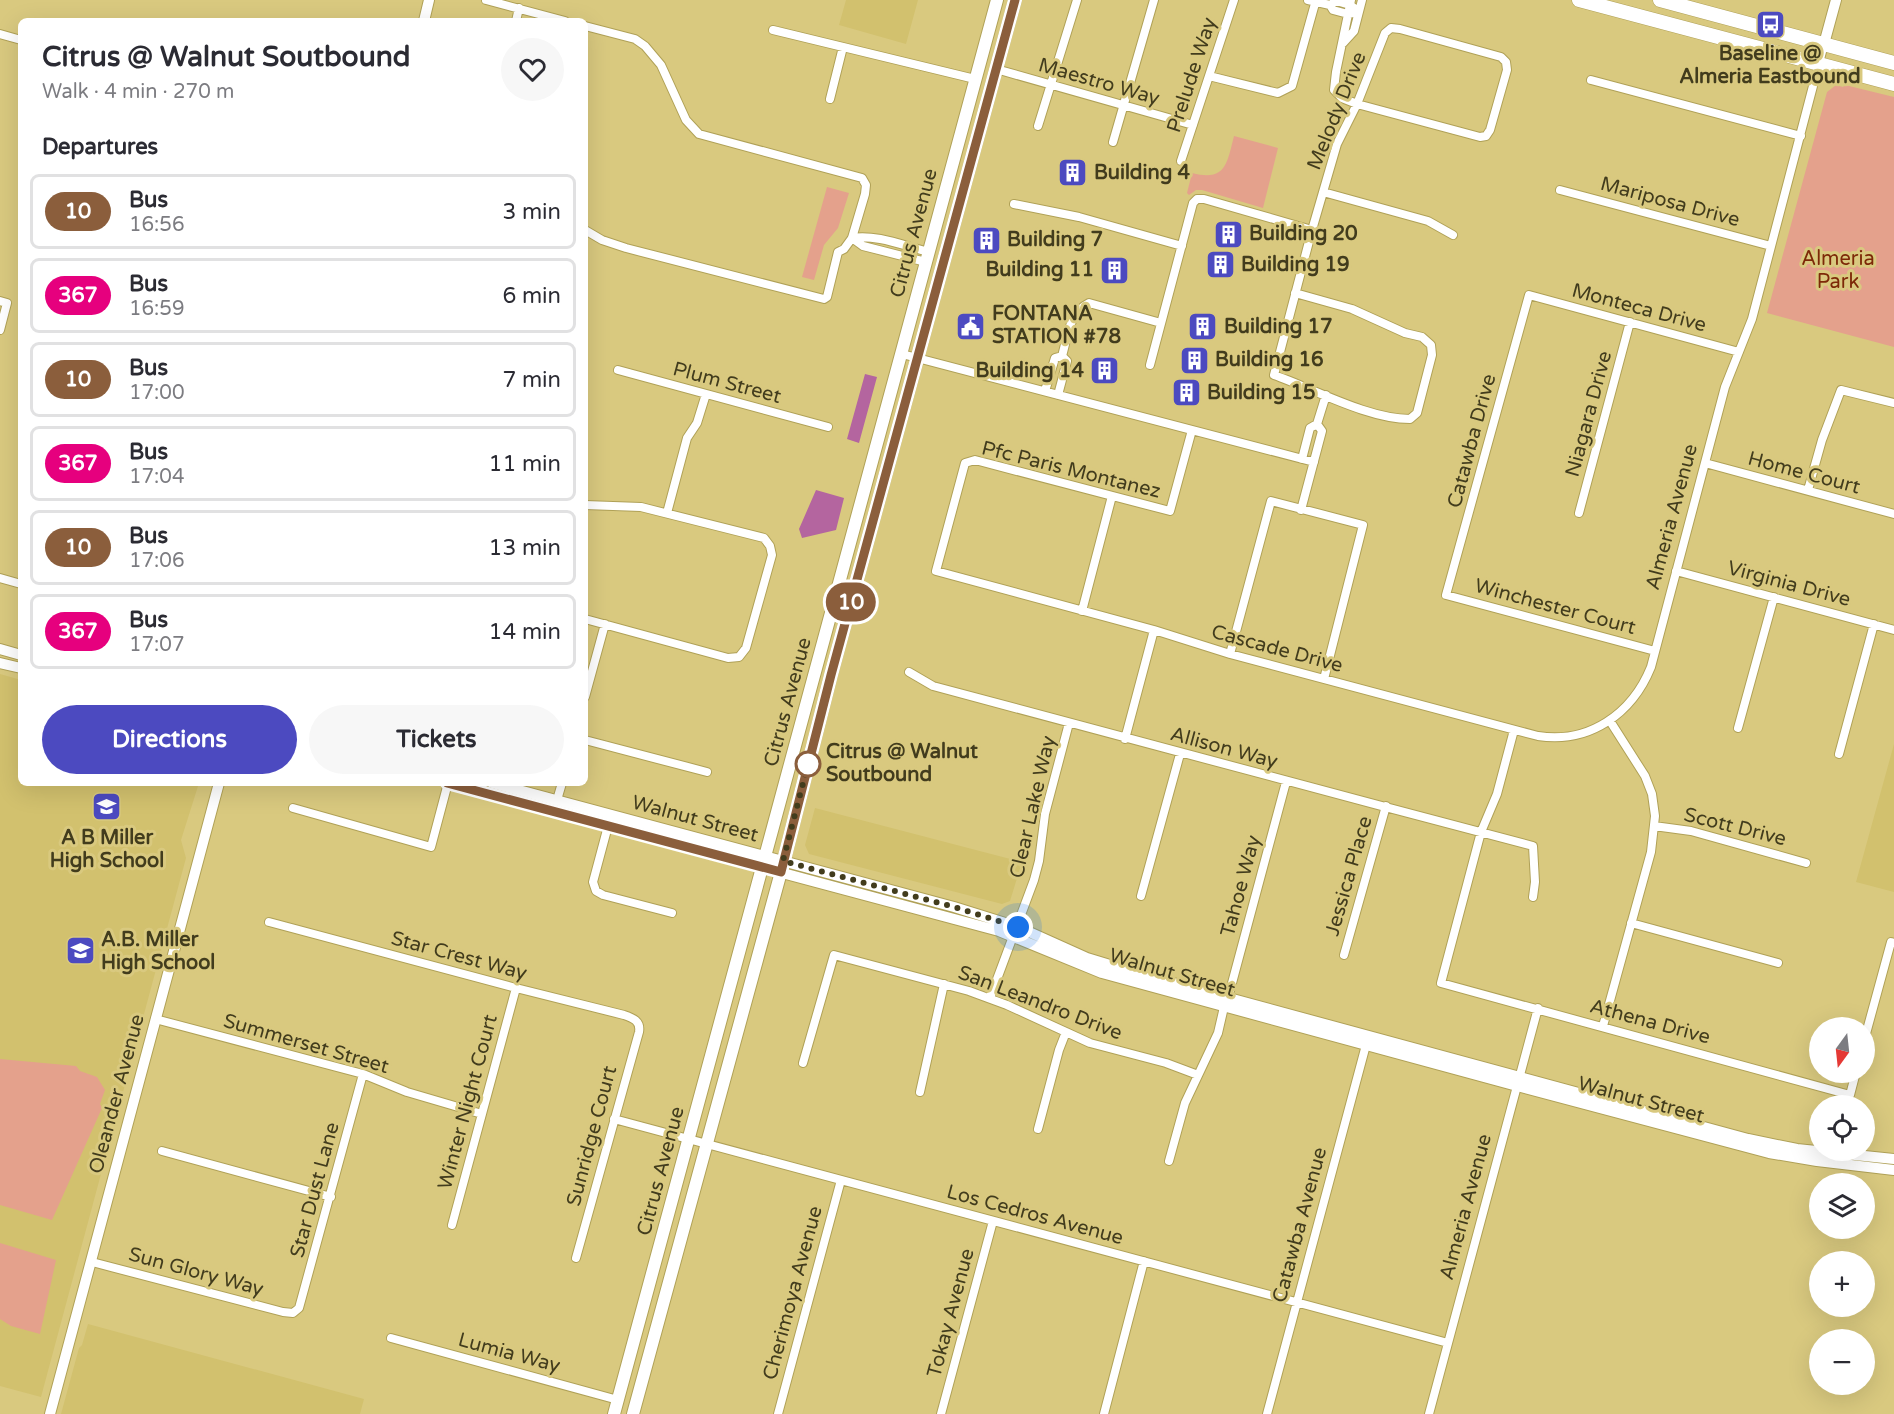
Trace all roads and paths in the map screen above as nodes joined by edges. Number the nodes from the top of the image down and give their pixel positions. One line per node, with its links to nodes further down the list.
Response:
1 (429, 0): 18 (street)
2 (486, 0): 15 (street)
3 (997, 0): 32 (main road, Citrus Avenue)
4 (1015, 0): 30 (main road, Citrus Avenue)
5 (1077, 0): 35 (street)
6 (1154, 0): 38 (street)
7 (1234, 0): 31 (street, Prelude Way)
8 (1362, 0): 16 (street)
9 (1580, 0): 28 (main road)
10 (1660, 0): 26 (main road)
11 (1836, 0): 26 (street, Almeria Avenue)
12 (1313, 1): 14 (street); 31 (street)
13 (1350, 2): 14 (street); 16 (street); 17 (street)
14 (1330, 5): 17 (street)
15 (519, 8): 19 (street); 20 (street)
16 (1358, 12): 17 (street); 25 (street)
17 (1348, 14): 25 (street)
18 (425, 18)
19 (517, 18)
20 (554, 18)
21 (588, 27): 50 (street)
22 (773, 30): 27 (street)
23 (0, 34): 24 (street)
24 (18, 39)
25 (1342, 44): 37 (street)
26 (1824, 44): 28 (street, Almeria Avenue); 29 (main road)
27 (843, 47): 32 (street); 36 (street)
28 (1820, 63): 34 (main road); 41 (street, Almeria Avenue)
29 (1894, 63)
30 (996, 69): 35 (street, Maestro Way); 63 (main road, Citrus Avenue)
31 (1209, 76): 39 (street, Prelude Way)
32 (975, 79): 53 (main road, Citrus Avenue)
33 (1591, 80): 41 (street)
34 (1894, 84)
35 (1051, 85): 38 (street, Maestro Way); 40 (street)
36 (830, 99)
37 (1357, 104): 37 (street, Melody Drive); 45 (street, Melody Drive)
38 (1123, 106): 39 (street, Maestro Way); 42 (street)
39 (1193, 125): 43 (street, Prelude Way)
40 (1038, 126)
41 (1801, 136): 52 (street, Almeria Avenue)
42 (1113, 142)
43 (1181, 161)
44 (1560, 190): 52 (street, Mariposa Drive)
45 (1323, 192): 47 (street, Melody Drive); 49 (street)
46 (1014, 204): 51 (street)
47 (1312, 230): 51 (street); 54 (street, Melody Drive)
48 (588, 232): 50 (street)
49 (1453, 235)
50 (852, 238): 53 (street)
51 (1182, 246): 58 (street)
52 (1771, 246): 60 (street, Almeria Avenue)
53 (927, 257): 62 (main road, Citrus Avenue)
54 (1295, 293): 69 (street, Melody Drive); 69 (street)
55 (1529, 295): 57 (street, Monteca Drive); 88 (street, Catawba Drive)
56 (3, 302): 59 (street)
57 (1630, 322): 60 (street, Monteca Drive); 82 (street, Niagara Drive)
58 (1161, 323): 61 (street); 64 (street)
59 (0, 330)
60 (1739, 352): 76 (street, Almeria Avenue)
61 (1063, 353): 66 (street); 68 (street)
62 (902, 354): 63 (street); 126 (main road, Citrus Avenue)
63 (918, 358): 66 (street); 128 (main road, Citrus Avenue)
64 (1150, 365)
65 (618, 370): 67 (street, Plum Street)
66 (1045, 392): 68 (street)
67 (706, 394): 72 (street, Plum Street); 81 (street)
68 (1058, 395): 73 (street)
69 (1326, 395): 71 (street)
70 (1894, 404): 77 (street)
71 (1317, 424): 74 (street); 75 (street)
72 (828, 427)
73 (1192, 430): 74 (street); 78 (street, Pfc Paris Montanez)
74 (1302, 459): 75 (street)
75 (1314, 462): 80 (street)
76 (1705, 463): 77 (street, Home Court); 84 (street, Almeria Avenue)
77 (1808, 490): 83 (street, Home Court)
78 (1112, 496): 85 (street, Pfc Paris Montanez); 90 (street)
79 (588, 505): 81 (street)
80 (1301, 510): 99 (street); 103 (street)
81 (667, 513): 92 (street)
82 (1579, 513)
83 (1894, 514)
84 (1676, 570): 89 (street, Virginia Drive); 97 (street, Almeria Avenue)
85 (936, 572): 90 (street, Cascade Drive)
86 (0, 578): 87 (street)
87 (18, 583)
88 (1446, 595): 97 (street, Winchester Court)
89 (1774, 597): 93 (street, Virginia Drive); 107 (street)
90 (1082, 611): 94 (street, Cascade Drive)
91 (588, 620): 92 (street)
92 (605, 624): 104 (street)
93 (1874, 624): 95 (street, Virginia Drive); 112 (street)
94 (1154, 630): 99 (street, Cascade Drive); 109 (street)
95 (1894, 630)
96 (0, 649): 98 (street)
97 (1655, 651): 105 (street, Almeria Avenue)
98 (18, 654)
99 (1230, 654): 103 (street, Cascade Drive)
100 (0, 663): 101 (street)
101 (18, 667)
102 (909, 672): 106 (street, Allison Way)
103 (1324, 679): 108 (street, Cascade Drive)
104 (588, 686)
105 (1610, 721): 108 (street, Cascade Drive); 124 (street)
106 (1069, 723): 109 (street, Allison Way); 134 (street, Clear Lake Way)
107 (1738, 728)
108 (1514, 730): 125 (street)
109 (1125, 739): 111 (street, Allison Way)
110 (588, 741): 113 (street)
111 (1180, 754): 114 (street, Allison Way); 129 (street)
112 (1839, 754)
113 (707, 772)
114 (1286, 782): 121 (street, Allison Way); 141 (street, Tahoe Way)
115 (218, 786): 144 (street, Oleander Avenue)
116 (447, 786): 122 (street)
117 (459, 786): 123 (street, Walnut Street)
118 (503, 786): 120 (street, Walnut Street)
119 (560, 786): 120 (street)
120 (557, 800): 126 (street, Walnut Street)
121 (1386, 806): 125 (street, Allison Way); 136 (street, Jessica Place)
122 (293, 808)
123 (608, 826): 126 (street, Walnut Street); 131 (street)
124 (1654, 826): 127 (street, Scott Drive); 133 (street)
125 (1481, 832): 130 (street, Allison Way); 142 (street, Athena Drive)
126 (764, 862): 128 (street, Walnut Street); 158 (main road, Citrus Avenue)
127 (1806, 862)
128 (782, 866): 134 (street, Walnut Street); 159 (main road, Citrus Avenue)
129 (1141, 896)
130 (1533, 897)
131 (672, 913)
132 (269, 922): 139 (street, Star Crest Way)
133 (1631, 923): 137 (street); 146 (street)
134 (1016, 931): 140 (street, Clear Lake Way); 141 (street, Walnut Street)
135 (1893, 943): 143 (street)
136 (1344, 956)
137 (1778, 963)
138 (944, 984): 140 (street, San Leandro Drive); 149 (street, San Leandro Drive); 154 (street)
139 (516, 988): 145 (street, Star Crest Way); 155 (street, Winter Night Court)
140 (990, 998): 147 (street, San Leandro Drive)
141 (1226, 1002): 148 (street, Walnut Street); 151 (street, Tahoe Way); 152 (street, Walnut Street)
142 (1538, 1008): 146 (street, Athena Drive); 152 (street, Almeria Avenue)
143 (1871, 1017)
144 (155, 1019): 150 (street, Summerset Street); 170 (street, Oleander Avenue)
145 (638, 1024): 156 (street, Sunridge Court)
146 (1604, 1026): 153 (street, Athena Drive)
147 (1066, 1032): 151 (street, San Leandro Drive); 157 (street)
148 (1366, 1045): 152 (street, Walnut Street); 171 (street, Catawba Avenue)
149 (803, 1063)
150 (363, 1074): 155 (street, Summerset Street); 165 (street, Star Dust Lane)
151 (1197, 1075): 162 (street, Tahoe Way)
152 (1519, 1081): 161 (street, Walnut Street); 163 (street, Walnut Street); 174 (street, Almeria Avenue)
153 (1853, 1083)
154 (920, 1092)
155 (482, 1113): 167 (street, Winter Night Court)
156 (614, 1119): 158 (street, Los Cedros Avenue); 168 (street, Sunridge Court)
157 (1038, 1128)
158 (690, 1139): 159 (street, Los Cedros Avenue); 175 (main road, Citrus Avenue)
159 (705, 1144): 164 (street, Los Cedros Avenue); 178 (main road, Citrus Avenue)
160 (162, 1150): 165 (street)
161 (1894, 1159)
162 (1169, 1161)
163 (1894, 1170)
164 (841, 1180): 166 (street, Los Cedros Avenue); 179 (street, Cherimoya Avenue)
165 (331, 1197): 172 (street, Star Dust Lane)
166 (993, 1221): 169 (street, Los Cedros Avenue); 180 (street, Tokay Avenue)
167 (452, 1225)
168 (576, 1258)
169 (1144, 1261): 171 (street, Los Cedros Avenue); 181 (street)
170 (92, 1262): 172 (street, Sun Glory Way); 176 (street, Oleander Avenue)
171 (1297, 1302): 174 (street, Los Cedros Avenue); 182 (street, Catawba Avenue)
172 (293, 1313)
173 (391, 1338): 175 (street, Lumia Way)
174 (1449, 1343): 183 (street, Almeria Avenue)
175 (618, 1400): 177 (main road, Citrus Avenue)
176 (50, 1414)
177 (614, 1414)
178 (633, 1414)
179 (778, 1414)
180 (941, 1414)
181 (1104, 1414)
182 (1266, 1414)
183 (1429, 1414)

